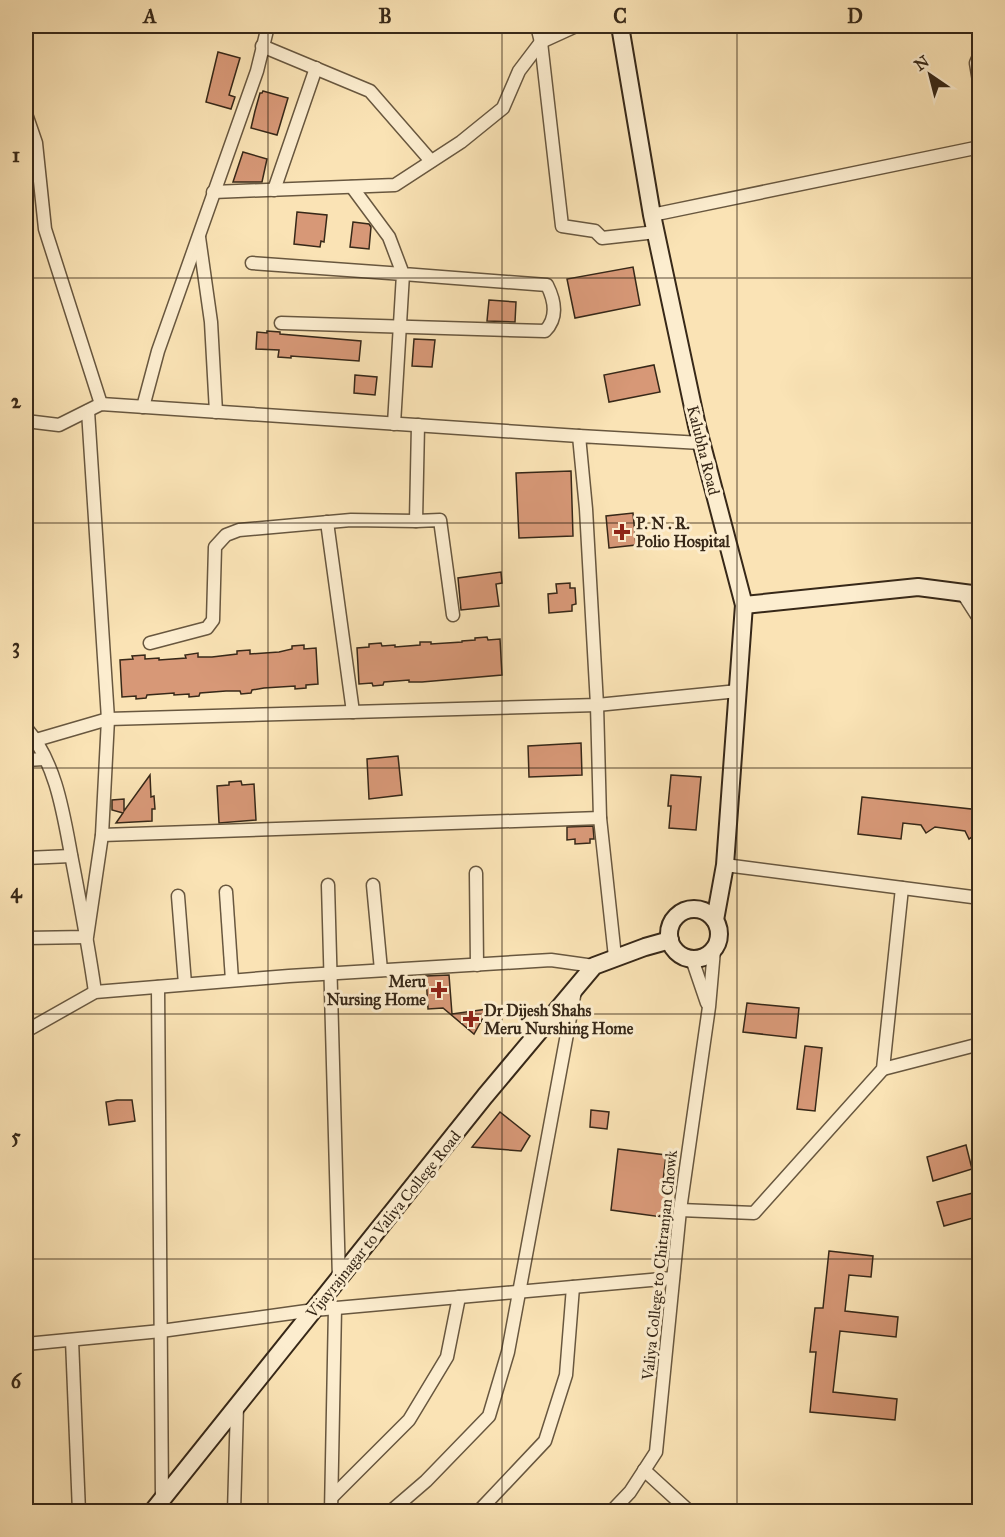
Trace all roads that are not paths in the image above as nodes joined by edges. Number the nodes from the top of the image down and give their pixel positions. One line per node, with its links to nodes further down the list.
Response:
1 (268, 26): 6 (street)
2 (537, 26): 5 (street)
3 (576, 26): 5 (street)
4 (620, 26): 16 (street, Kalubha Road)
5 (541, 42): 12 (street); 16 (street)
6 (262, 46): 8 (street); 15 (street)
7 (980, 54): 9 (street)
8 (316, 68): 12 (street); 14 (street)
9 (980, 87)
10 (26, 114): 22 (street)
11 (980, 147): 16 (street)
12 (431, 161): 13 (street)
13 (352, 187): 14 (street); 19 (street)
14 (274, 190): 15 (street)
15 (213, 192): 17 (street)
16 (654, 224): 30 (street, Kalubha Road)
17 (199, 233): 23 (street); 25 (street)
18 (252, 263): 19 (street)
19 (403, 274): 21 (street); 21 (street)
20 (281, 323): 21 (street)
21 (400, 328): 27 (street)
22 (101, 404): 23 (street); 24 (street)
23 (143, 407): 25 (street)
24 (88, 411): 26 (street); 42 (street)
25 (216, 412): 27 (street)
26 (26, 421)
27 (394, 424): 28 (street)
28 (418, 425): 29 (street); 31 (street)
29 (579, 436): 30 (street); 40 (street)
30 (701, 443): 35 (street, Kalubha Road)
31 (416, 521): 32 (street); 36 (street)
32 (327, 522): 38 (street); 41 (street)
33 (962, 592): 34 (street); 35 (street); 37 (street)
34 (980, 594)
35 (744, 605): 39 (street, Kalubha Road)
36 (453, 615)
37 (980, 620)
38 (150, 643)
39 (738, 691): 40 (street); 51 (street, Kalubha Road)
40 (597, 705): 41 (street); 47 (street)
41 (353, 711): 42 (street)
42 (108, 718): 44 (street); 48 (street)
43 (26, 728): 44 (street)
44 (36, 740): 45 (street)
45 (44, 759): 46 (street); 49 (street)
46 (26, 760)
47 (600, 818): 48 (street); 66 (street)
48 (102, 835): 63 (street)
49 (71, 856): 50 (street); 63 (street)
50 (26, 858)
51 (724, 871): 55 (street); 59 (street); 60 (street, Kalubha Road)
52 (476, 873): 68 (street)
53 (328, 885): 71 (street)
54 (373, 885): 70 (street)
55 (902, 888): 58 (street); 80 (street)
56 (226, 892): 72 (street)
57 (178, 896): 73 (street)
58 (980, 898)
59 (699, 909): 60 (street); 61 (street)
60 (715, 920): 65 (street)
61 (672, 922): 64 (street); 66 (street, Vijayrajnagar to Valiya College Road)
62 (26, 938): 63 (street)
63 (87, 938): 76 (street)
64 (670, 940): 66 (street, Vijayrajnagar to Valiya College Road); 67 (street)
65 (714, 950): 67 (street); 77 (street, Valiya College to Chitranjan Chowk)
66 (621, 955): 69 (street, Vijayrajnagar to Valiya College Road)
67 (692, 959): 77 (street, Valiya College to Chitranjan Chowk)
68 (477, 965): 69 (street); 70 (street)
69 (594, 966): 75 (street, Vijayrajnagar to Valiya College Road)
70 (381, 970): 71 (street)
71 (330, 973): 72 (street); 83 (street)
72 (232, 980): 73 (street)
73 (185, 984): 74 (street)
74 (158, 987): 76 (street); 89 (street)
75 (575, 989): 83 (street, Vijayrajnagar to Valiya College Road); 85 (street)
76 (95, 992): 78 (street)
77 (709, 1007): 81 (street, Valiya College to Chitranjan Chowk)
78 (26, 1031)
79 (980, 1044): 80 (street)
80 (883, 1069): 81 (street)
81 (680, 1210): 82 (street, Valiya College to Chitranjan Chowk)
82 (673, 1278): 84 (street); 93 (street, Valiya College to Chitranjan Chowk)
83 (339, 1280): 88 (street, Vijayrajnagar to Valiya College Road)
84 (573, 1287): 85 (street); 100 (street)
85 (520, 1292): 86 (street); 99 (street)
86 (459, 1297): 87 (street); 94 (street)
87 (335, 1308): 88 (street); 94 (street)
88 (314, 1310): 89 (street); 92 (street, Vijayrajnagar to Valiya College Road)
89 (161, 1331): 90 (street); 95 (street)
90 (72, 1340): 91 (street); 96 (street)
91 (26, 1344)
92 (237, 1406): 95 (street, Vijayrajnagar to Valiya College Road); 97 (street)
93 (644, 1470): 101 (street, Valiya College to Chitranjan Chowk); 102 (street)
94 (332, 1497): 98 (street)
95 (157, 1505)
96 (78, 1512)
97 (234, 1512)
98 (331, 1512)
99 (390, 1512)
100 (478, 1512)
101 (610, 1512)
102 (690, 1512)

